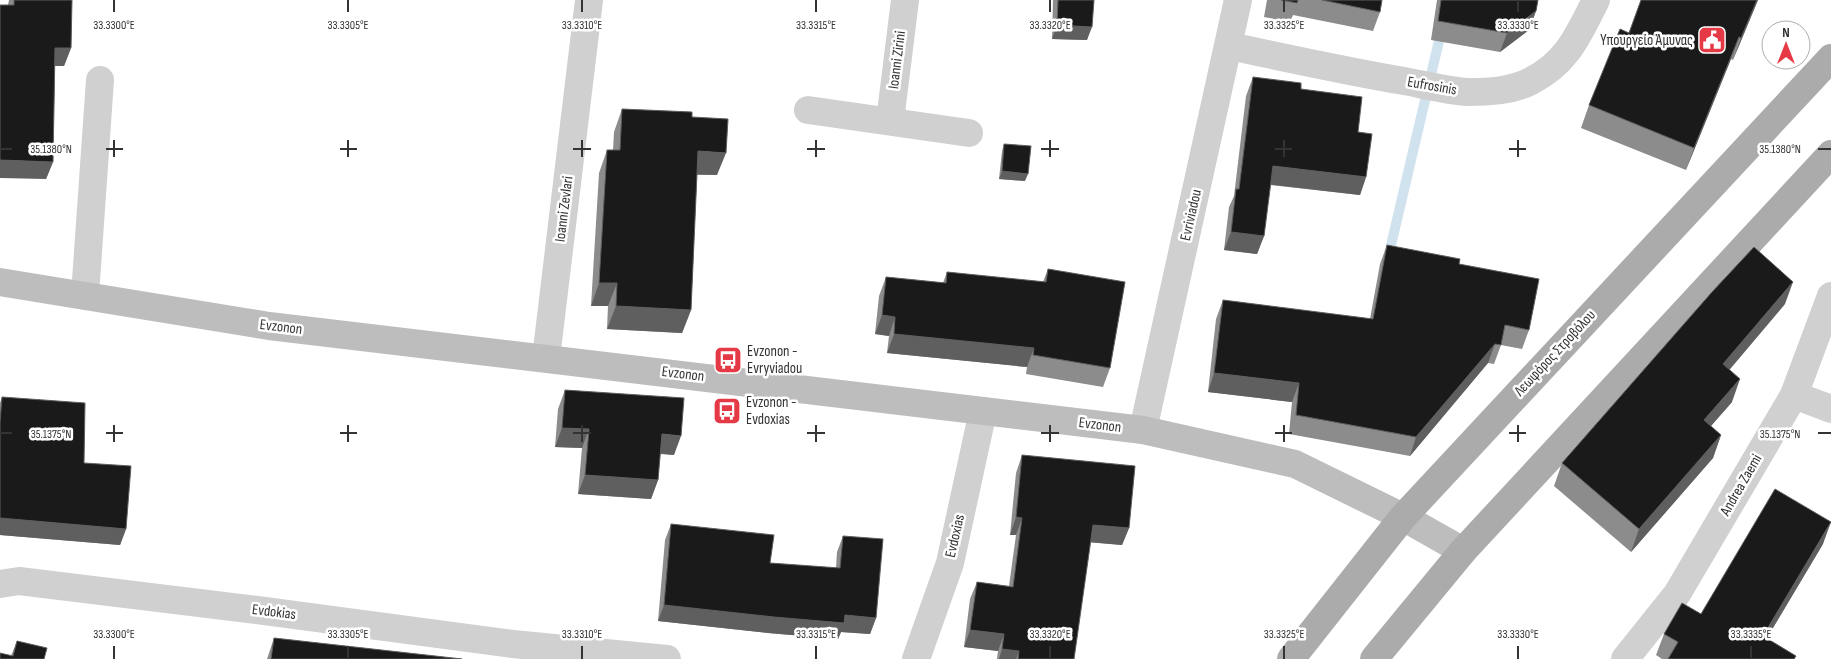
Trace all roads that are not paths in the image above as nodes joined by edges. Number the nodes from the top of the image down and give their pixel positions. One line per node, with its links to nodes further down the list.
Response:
1 (589, 0): 15 (street, Ioanni Zevlari)
2 (905, 0): 9 (street, Ioanni Zirini)
3 (1238, 0): 5 (street, Evriviadou)
4 (1596, 0): 5 (street, Eufrosinis)
5 (1229, 46): 19 (street, Evriviadou)
6 (1831, 58): 20 (main road, Λεωφόρος Στροβόλου)
7 (100, 80): 13 (street)
8 (808, 110): 9 (street)
9 (890, 121): 10 (street)
10 (969, 133)
11 (1831, 154): 21 (main road)
12 (0, 282): 13 (street, Evzonon)
13 (85, 296): 15 (street, Evzonon)
14 (1831, 296): 16 (street, Andrea Zaemi)
15 (546, 358): 18 (street, Evzonon)
16 (1794, 395): 17 (street); 27 (street, Andrea Zaemi)
17 (1831, 409)
18 (984, 410): 19 (street, Evzonon); 24 (street, Evdoxias)
19 (1143, 430): 20 (street, Evzonon)
20 (1404, 517): 21 (street, Evzonon); 25 (main road, Λεωφόρος Στροβόλου)
21 (1463, 551): 26 (main road)
22 (0, 584): 23 (street, Evdokias)
23 (667, 659)
24 (916, 659)
25 (1291, 659)
26 (1374, 659)
27 (1625, 659)

